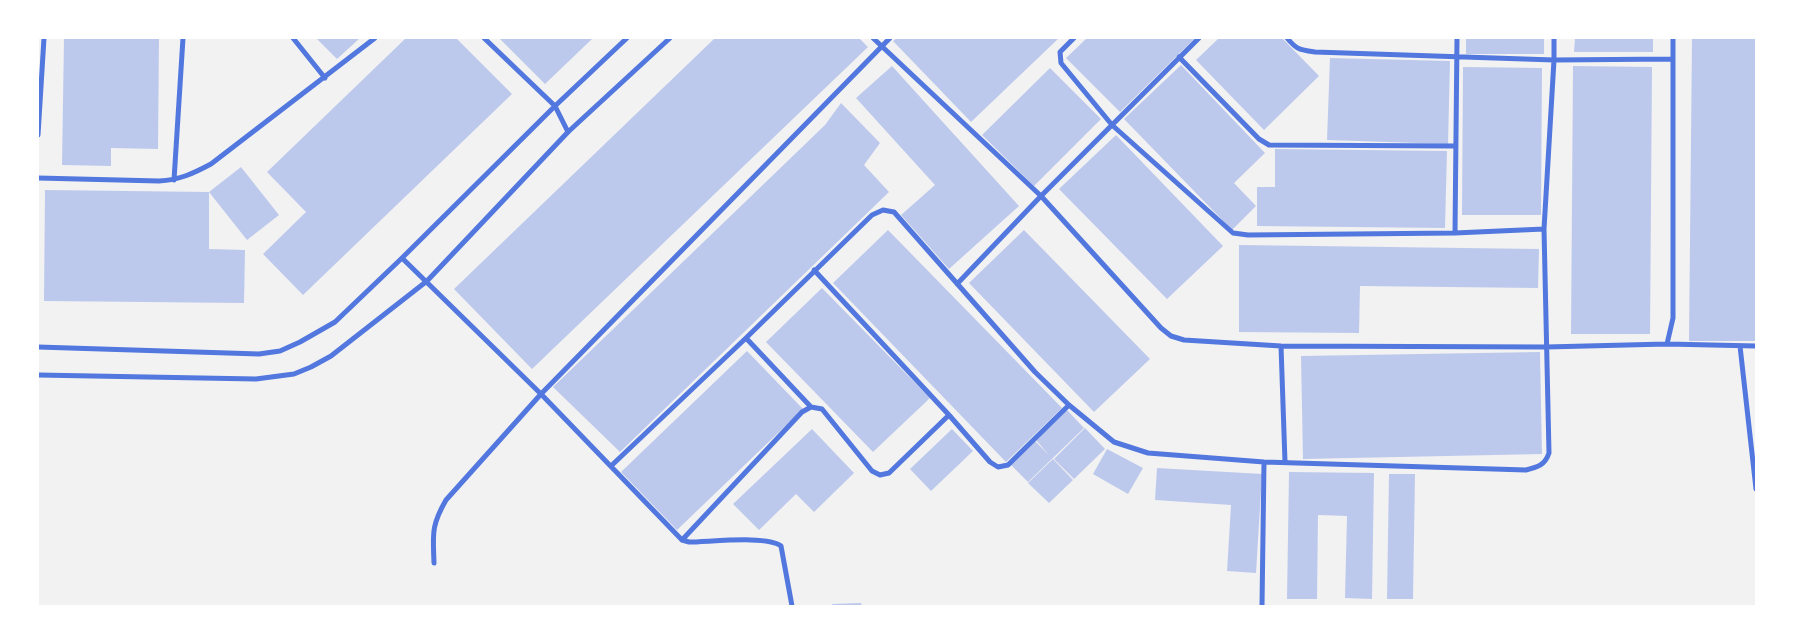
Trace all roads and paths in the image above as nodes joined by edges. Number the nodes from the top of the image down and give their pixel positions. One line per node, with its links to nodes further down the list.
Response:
1 (44, 38): 25 (street)
2 (183, 38): 28 (street)
3 (293, 38): 21 (street)
4 (375, 38): 21 (street)
5 (484, 38): 22 (street)
6 (627, 38): 22 (street)
7 (670, 38): 24 (street)
8 (873, 38): 16 (street)
9 (890, 38): 16 (street)
10 (1074, 38): 23 (street)
11 (1199, 38): 17 (street)
12 (1288, 38): 18 (street)
13 (1457, 38): 18 (street)
14 (1554, 38): 19 (street)
15 (1673, 38): 20 (street)
16 (882, 46): 29 (street); 44 (street)
17 (1179, 57): 23 (street); 26 (street)
18 (1457, 57): 19 (street); 26 (street)
19 (1554, 60): 20 (street); 30 (street)
20 (1673, 60): 37 (street)
21 (325, 78): 28 (street)
22 (554, 106): 24 (street); 32 (street)
23 (1112, 125): 29 (street); 31 (street)
24 (568, 132): 34 (street)
25 (38, 136)
26 (1456, 146): 31 (street)
27 (38, 178): 28 (street)
28 (174, 180)
29 (1041, 196): 35 (street); 38 (street)
30 (1544, 229): 31 (street); 42 (street)
31 (1455, 232)
32 (402, 258): 34 (street); 41 (street)
33 (814, 270): 35 (street); 36 (street); 47 (street)
34 (427, 281): 43 (street); 44 (street)
35 (957, 284): 45 (street)
36 (746, 338): 46 (street); 50 (street)
37 (1667, 344): 39 (street); 42 (street)
38 (1280, 346): 42 (street); 49 (street)
39 (1740, 346): 40 (street); 51 (street)
40 (1756, 346)
41 (38, 347)
42 (1546, 347): 49 (street)
43 (38, 375)
44 (541, 394): 50 (street); 54 (street)
45 (1069, 405): 47 (street); 48 (street)
46 (811, 407): 47 (street); 53 (street)
47 (949, 415)
48 (1264, 462): 49 (street); 56 (street)
49 (1285, 462)
50 (610, 466): 53 (street)
51 (1756, 467): 52 (street)
52 (1756, 489)
53 (682, 540): 55 (street)
54 (434, 563)
55 (792, 606)
56 (1262, 606)

